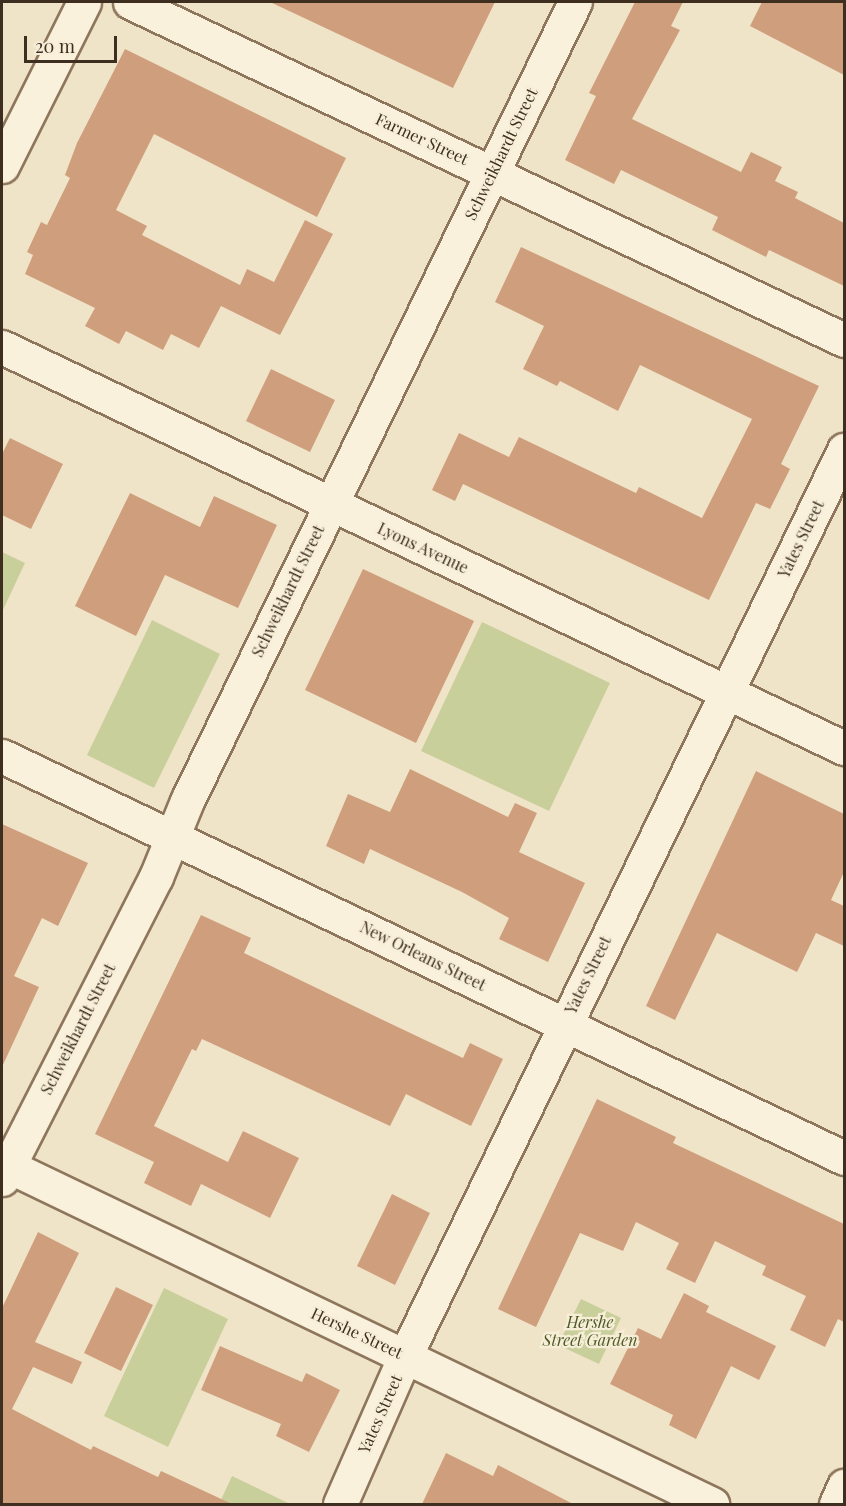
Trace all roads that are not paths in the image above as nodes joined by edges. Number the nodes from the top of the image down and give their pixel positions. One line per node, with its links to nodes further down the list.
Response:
1 (84, 2): 4 (street)
2 (130, 2): 5 (street, Farmer Street)
3 (574, 2): 5 (street, Schweikhardt Street)
4 (2, 166)
5 (493, 173): 6 (street, Farmer Street); 9 (street, Schweikhardt Street)
6 (844, 340)
7 (2, 347): 9 (street, Lyons Avenue)
8 (844, 450): 10 (street, Yates Street)
9 (330, 505): 10 (street, Lyons Avenue); 13 (street, Schweikhardt Street)
10 (727, 693): 11 (street, Lyons Avenue); 14 (street, Yates Street)
11 (844, 748)
12 (2, 756): 13 (street, New Orleans Street)
13 (173, 837): 14 (street, New Orleans Street); 16 (street, Schweikhardt Street)
14 (564, 1024): 15 (street, New Orleans Street); 17 (street, Yates Street)
15 (844, 1158)
16 (4, 1170): 17 (street, Hershe Street)
17 (405, 1356): 19 (street, Yates Street); 20 (street, Hershe Street)
18 (844, 1486): 21 (street)
19 (340, 1504)
20 (712, 1504)
21 (836, 1504)

